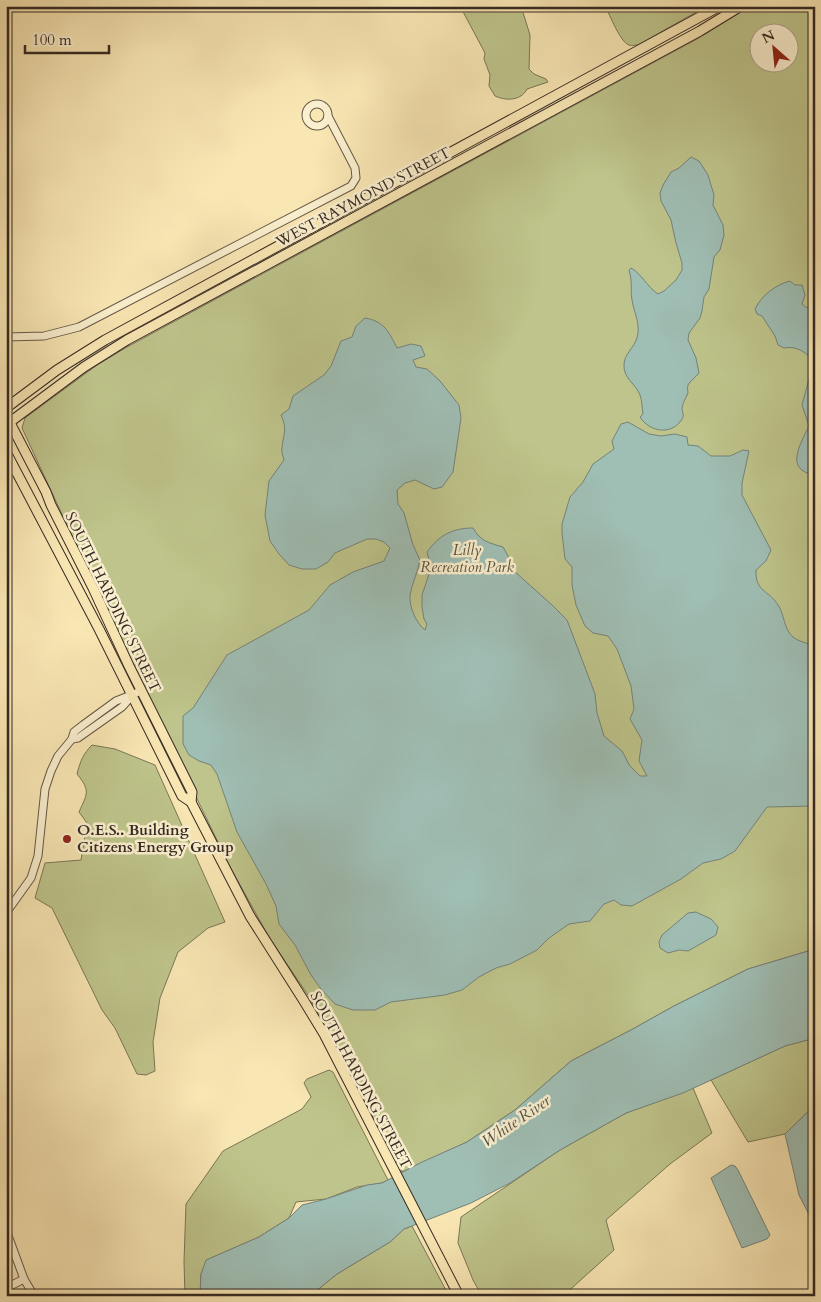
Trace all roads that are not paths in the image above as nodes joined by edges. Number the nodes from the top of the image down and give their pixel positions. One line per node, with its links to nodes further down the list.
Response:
1 (720, 6): 6 (main road, WEST RAYMOND STREET)
2 (741, 6): 7 (main road, WEST RAYMOND STREET)
3 (328, 116): 4 (street); 4 (street); 5 (street)
4 (325, 123): 5 (street)
5 (335, 129): 8 (street)
6 (348, 208): 7 (main road); 9 (main road, WEST RAYMOND STREET)
7 (354, 218): 10 (main road, WEST RAYMOND STREET)
8 (6, 337)
9 (6, 408)
10 (7, 420): 12 (main road, SOUTH HARDING STREET)
11 (6, 452): 13 (main road, SOUTH HARDING STREET)
12 (66, 535): 13 (main road); 14 (main road, SOUTH HARDING STREET)
13 (53, 540): 15 (main road, SOUTH HARDING STREET)
14 (141, 691): 15 (street); 16 (main road, SOUTH HARDING STREET)
15 (132, 696): 16 (main road, SOUTH HARDING STREET); 17 (street)
16 (191, 802): 22 (main road, SOUTH HARDING STREET)
17 (6, 913)
18 (6, 1230): 19 (street)
19 (24, 1279): 20 (street); 21 (street)
20 (6, 1288)
21 (34, 1296)
22 (458, 1296)

